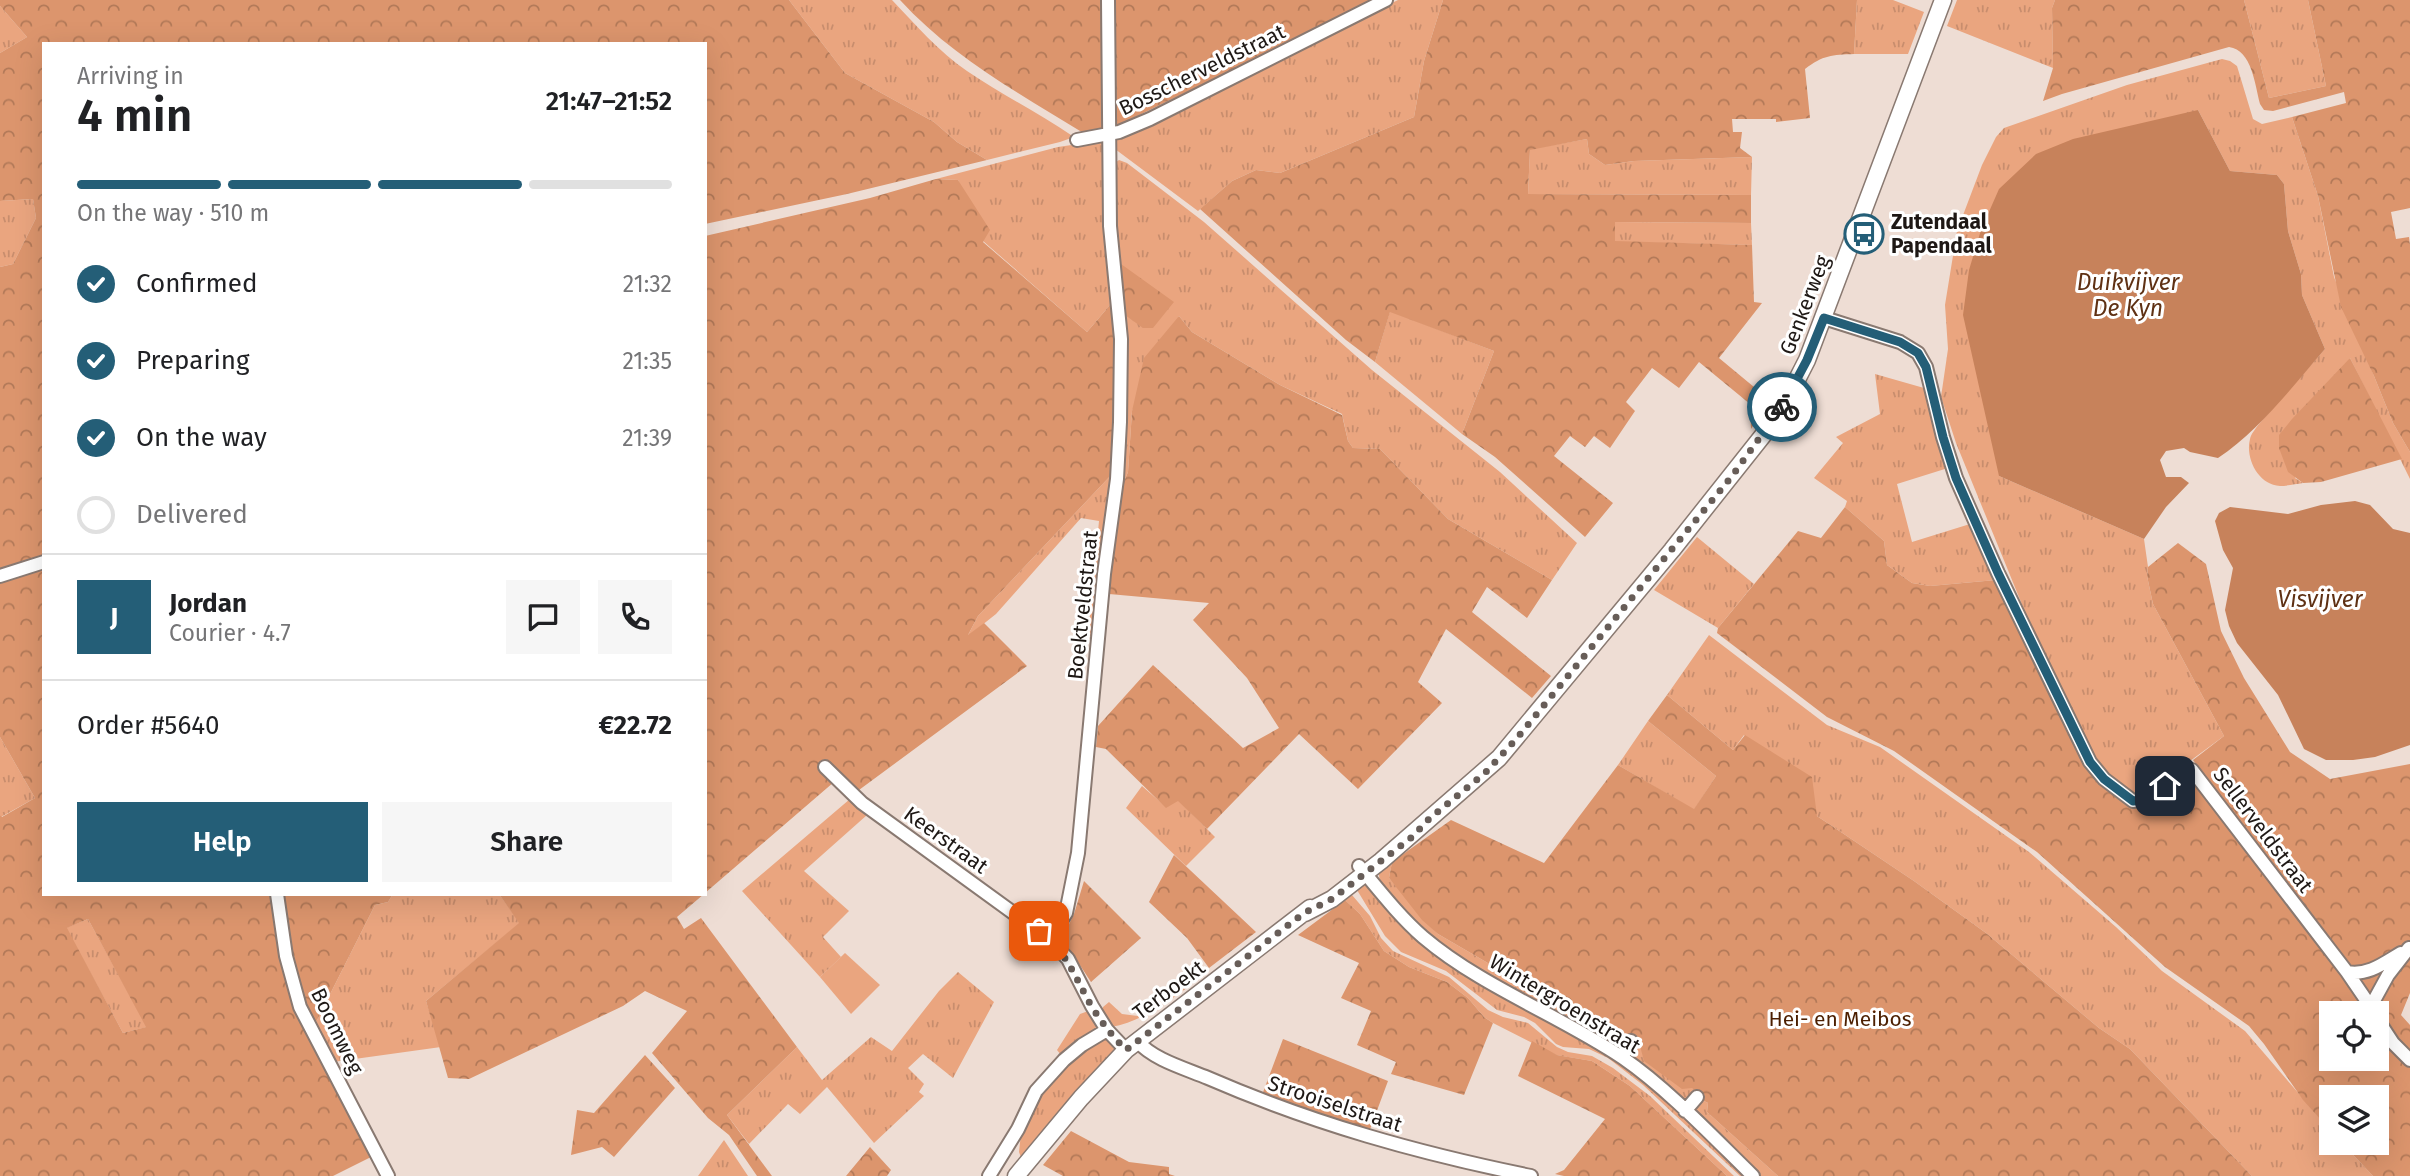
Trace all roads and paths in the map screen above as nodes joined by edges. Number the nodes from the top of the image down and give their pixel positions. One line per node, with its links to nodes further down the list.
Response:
1 (1108, 0): 4 (street, Boektveldstraat)
2 (1386, 0): 4 (street, Bosscherveldstraat)
3 (1943, 0): 6 (main road, Genkerweg)
4 (1108, 132): 5 (street, Bosscherveldstraat); 13 (street, Boektveldstraat)
5 (1077, 140)
6 (1829, 319): 9 (main road, Genkerweg); 15 (street, Sellerveldstraat)
7 (42, 563): 8 (street)
8 (0, 576)
9 (1640, 588): 11 (main road, Terboekt)
10 (825, 767): 13 (street, Keerstraat)
11 (1362, 869): 21 (main road, Terboekt); 22 (street, Wintergroenstraat)
12 (276, 896): 26 (street, Boomweg)
13 (1049, 939): 18 (street)
14 (2410, 948): 15 (street); 17 (street)
15 (2347, 972): 16 (street, Sellerveldstraat)
16 (2367, 1001)
17 (2378, 1001)
18 (1107, 1030): 21 (street); 27 (street)
19 (2389, 1036): 23 (street, Sellerveldstraat)
20 (1631, 1041): 22 (street)
21 (1131, 1046): 28 (main road, Terboekt); 29 (street, Strooiselstraat)
22 (1622, 1057): 25 (street, Wintergroenstraat)
23 (2410, 1060)
24 (1697, 1097): 25 (street)
25 (1685, 1111): 30 (street, Wintergroenstraat)
26 (388, 1176)
27 (989, 1176)
28 (1016, 1176)
29 (1531, 1176)
30 (1753, 1176)

